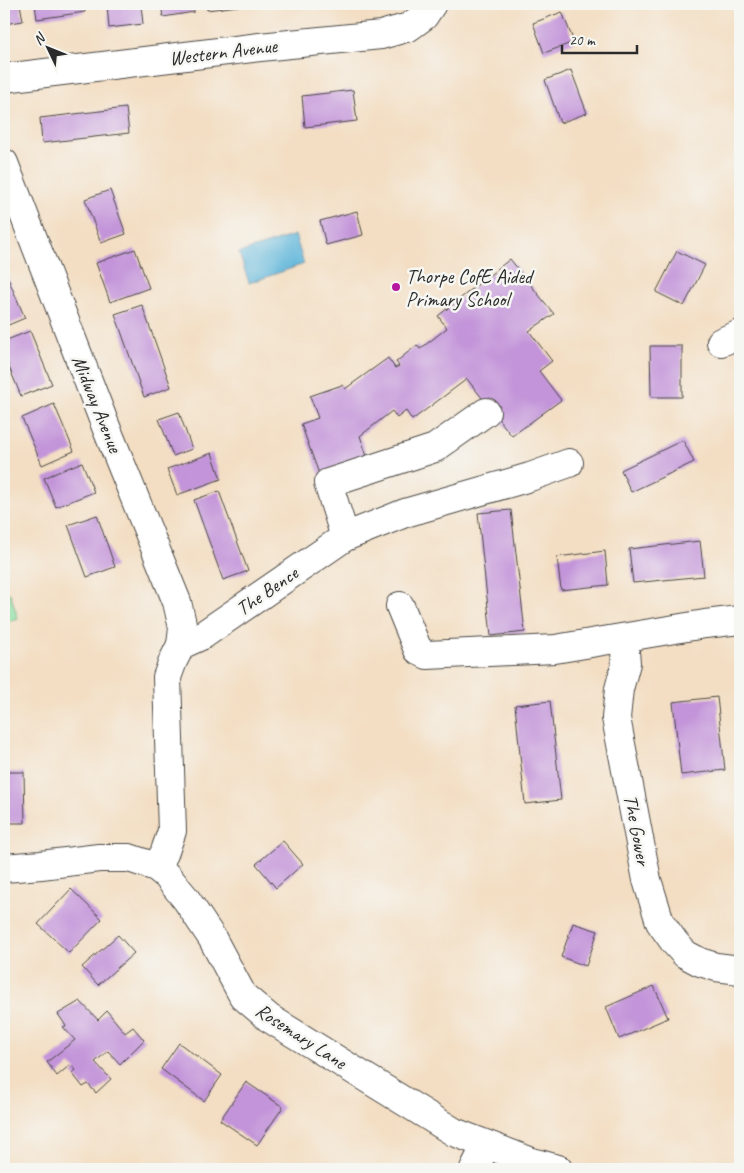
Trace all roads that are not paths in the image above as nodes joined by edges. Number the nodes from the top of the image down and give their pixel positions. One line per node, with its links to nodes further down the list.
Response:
1 (432, 4): 2 (street, Western Avenue)
2 (4, 78)
3 (4, 163): 10 (street, Midway Avenue)
4 (486, 412): 6 (street)
5 (569, 462): 6 (street, The Bence)
6 (344, 537): 10 (street, The Bence)
7 (400, 606): 9 (street)
8 (740, 620): 9 (street)
9 (624, 639): 13 (street, The Gower)
10 (181, 645): 11 (street)
11 (156, 867): 12 (street, Rosemary Lane); 14 (street, Rosemary Lane)
12 (4, 868)
13 (740, 970)
14 (486, 1145): 15 (street); 16 (street, Rosemary Lane)
15 (474, 1169)
16 (558, 1169)

